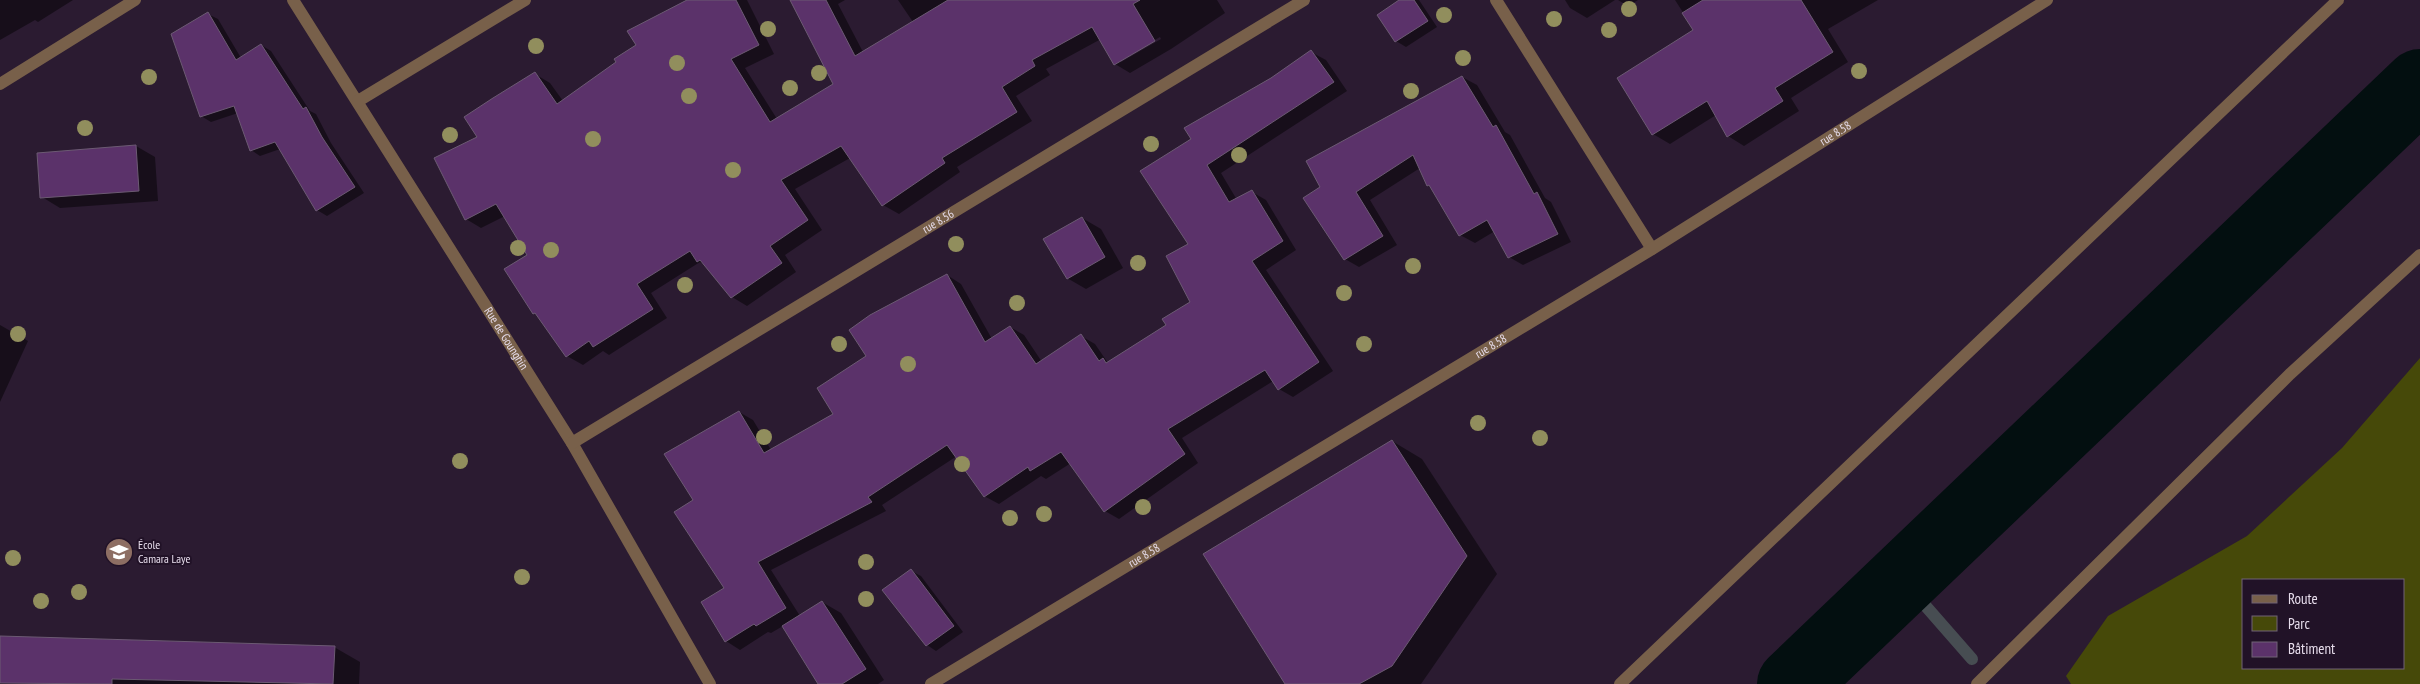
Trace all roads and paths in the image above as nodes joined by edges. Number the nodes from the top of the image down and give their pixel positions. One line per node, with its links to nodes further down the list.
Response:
1 (135, 0): 8 (street)
2 (293, 0): 9 (street, Rue de Gounghin)
3 (525, 0): 9 (street)
4 (1304, 0): 12 (street, rue 8.56)
5 (1496, 0): 10 (street)
6 (2047, 0): 10 (street, rue 8.58)
7 (2338, 0): 15 (street)
8 (0, 84)
9 (358, 101): 12 (street, Rue de Gounghin)
10 (1652, 248): 14 (street, rue 8.58)
11 (2420, 255): 16 (street)
12 (572, 443): 13 (street, Rue de Gounghin)
13 (710, 684)
14 (931, 684)
15 (1620, 684)
16 (1977, 684)

